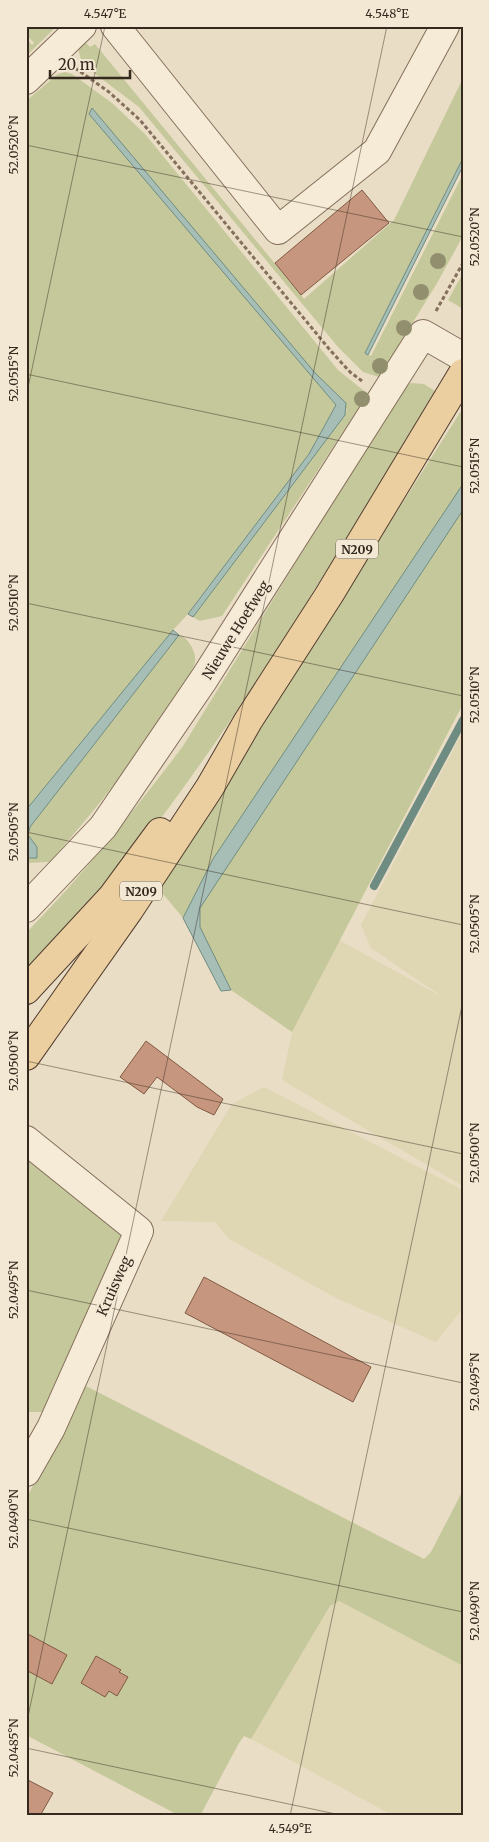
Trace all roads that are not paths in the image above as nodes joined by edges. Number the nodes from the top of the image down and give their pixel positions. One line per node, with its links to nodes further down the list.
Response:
1 (82, 26): 4 (street)
2 (115, 26): 3 (street)
3 (445, 26)
4 (26, 80)
5 (463, 357): 8 (street, Nieuwe Hoefweg)
6 (463, 373): 7 (main road, N209)
7 (248, 721): 9 (main road, N209); 10 (main road, N209)
8 (26, 908)
9 (26, 990)
10 (26, 1056)
11 (26, 1140): 12 (street, Kruisweg)
12 (26, 1472)

